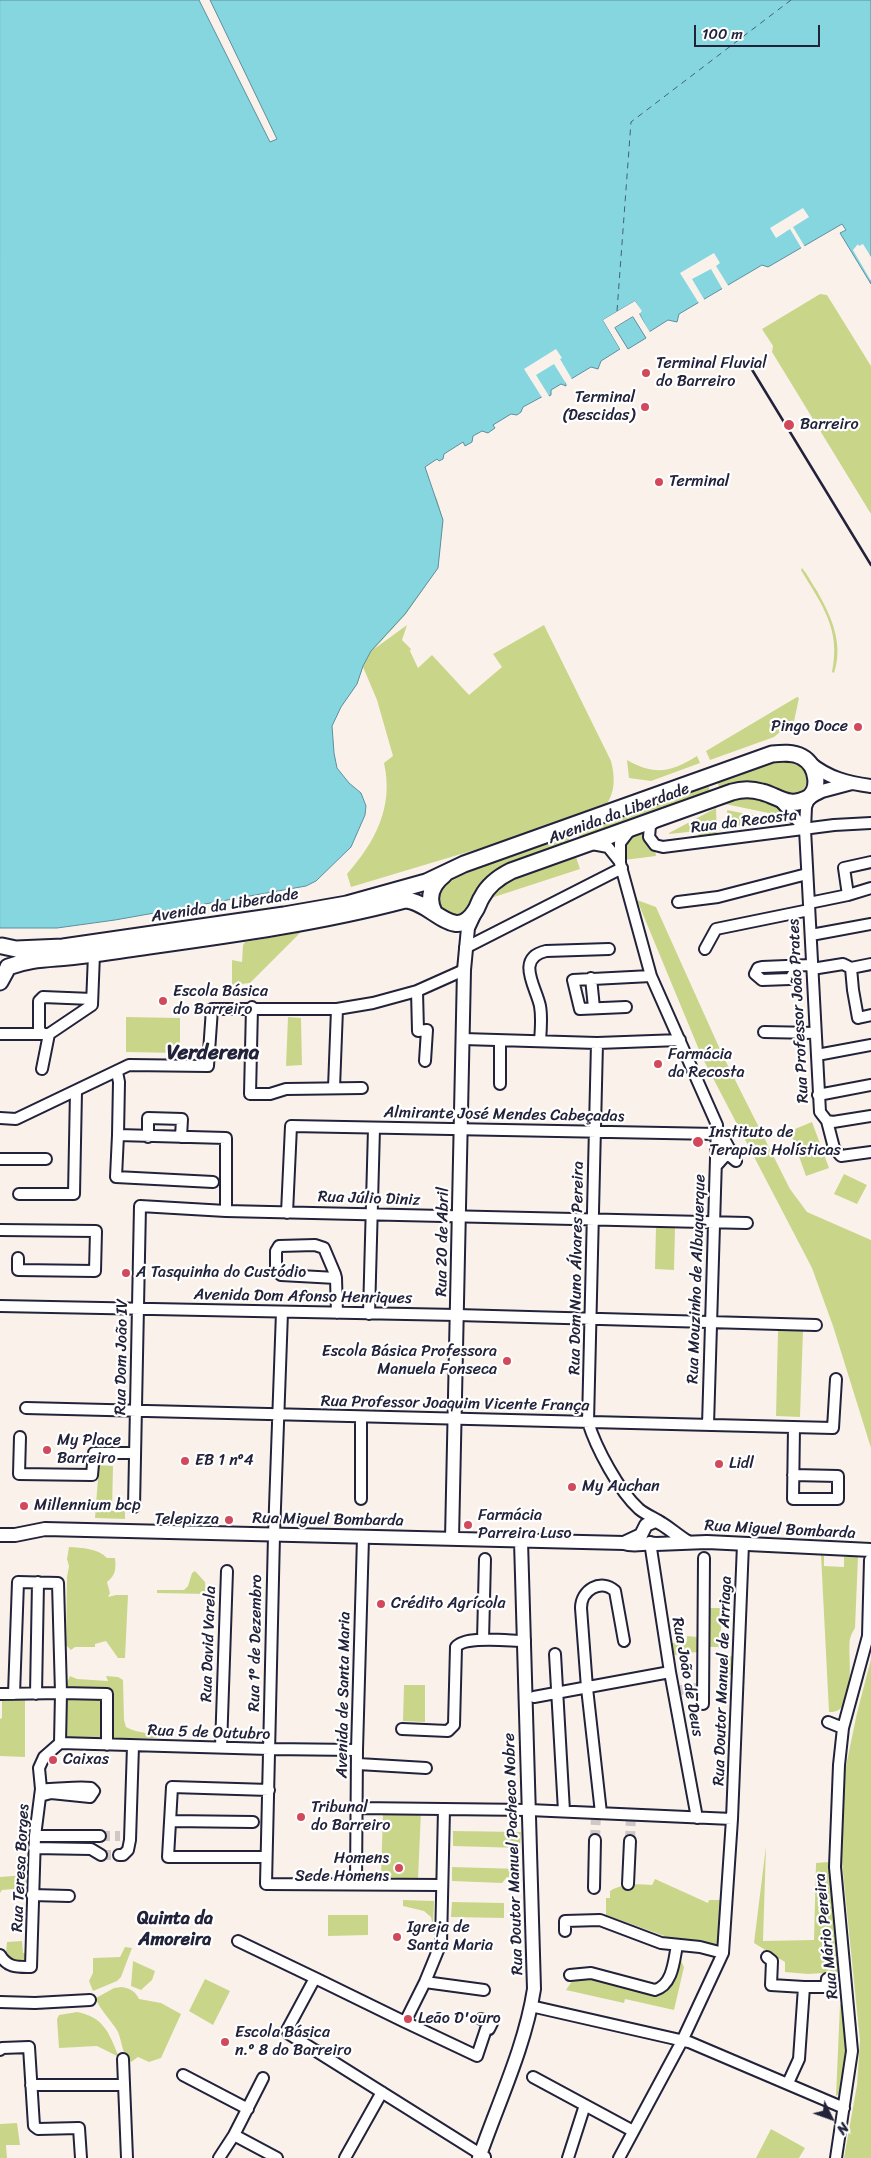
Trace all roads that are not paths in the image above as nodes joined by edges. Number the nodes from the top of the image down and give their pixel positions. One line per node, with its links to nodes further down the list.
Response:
1 (810, 763): 2 (street, Avenida da Liberdade); 4 (main road); 13 (main road, Avenida da Liberdade)
2 (855, 784): 3 (street, Avenida da Liberdade); 4 (street, Avenida da Liberdade)
3 (871, 786)
4 (810, 796): 5 (main road, Avenida da Liberdade); 9 (street, Rua Professor João Prates)
5 (777, 799): 6 (main road, Avenida da Liberdade); 9 (street)
6 (660, 817): 8 (main road, Avenida da Liberdade); 9 (street, Rua da Recosta)
7 (871, 823): 9 (street, Rua da Recosta)
8 (632, 827): 10 (main road, Avenida da Liberdade); 12 (street)
9 (805, 829): 14 (street, Rua Professor João Prates)
10 (588, 843): 12 (street); 19 (main road, Avenida da Liberdade)
11 (871, 862): 16 (street)
12 (621, 865): 24 (street); 34 (street)
13 (449, 871): 20 (main road, Avenida da Liberdade); 23 (main road, Avenida da Liberdade)
14 (808, 874): 17 (street); 18 (street, Rua Professor João Prates)
15 (871, 888): 16 (street)
16 (848, 895): 18 (street)
17 (678, 902)
18 (809, 906): 22 (street, Rua Professor João Prates); 26 (street)
19 (476, 910): 20 (main road, Avenida da Liberdade); 24 (street, Rua 20 de Abril)
20 (440, 917): 24 (street); 27 (main road, Avenida da Liberdade)
21 (871, 924): 22 (street)
22 (810, 935): 30 (street, Rua Professor João Prates)
23 (1, 945): 33 (main road)
24 (465, 947): 32 (street, Rua 20 de Abril)
25 (609, 949): 50 (street)
26 (705, 949)
27 (94, 954): 33 (main road, Avenida da Liberdade); 37 (street)
28 (871, 964): 31 (street)
29 (798, 966): 30 (street)
30 (812, 967): 31 (street); 44 (street, Rua Professor João Prates)
31 (851, 968): 42 (street)
32 (464, 970): 36 (street); 47 (street, Rua 20 de Abril)
33 (4, 974)
34 (651, 976): 35 (street); 49 (street)
35 (591, 978): 39 (street); 39 (street)
36 (417, 991): 41 (street); 54 (street)
37 (92, 999): 46 (street); 46 (street)
38 (252, 1007): 41 (street); 56 (street); 59 (street)
39 (594, 1008): 40 (street)
40 (626, 1008)
41 (337, 1009): 59 (street)
42 (871, 1016)
43 (764, 1032): 44 (street)
44 (815, 1033): 53 (street, Rua Professor João Prates)
45 (0, 1034): 46 (street)
46 (46, 1034): 55 (street)
47 (463, 1039): 48 (street); 67 (street, Rua 20 de Abril)
48 (500, 1040): 50 (street); 57 (street)
49 (680, 1040): 51 (street); 69 (street)
50 (540, 1041): 51 (street)
51 (597, 1043): 68 (street, Rua Dom Nuno Álvares Pereira)
52 (871, 1045): 53 (street)
53 (816, 1055): 62 (street, Rua Professor João Prates)
54 (425, 1061)
55 (42, 1069)
56 (117, 1072): 61 (street); 70 (street)
57 (500, 1084)
58 (871, 1085): 62 (street)
59 (334, 1088): 60 (street)
60 (362, 1088)
61 (76, 1091): 64 (street); 78 (street)
62 (818, 1095): 65 (street, Rua Professor João Prates)
63 (871, 1116): 65 (street)
64 (0, 1118)
65 (827, 1121): 73 (street, Rua Professor João Prates)
66 (374, 1128): 67 (street, Almirante José Mendes Cabeçadas); 81 (street, Almirante José Mendes Cabeçadas); 82 (street)
67 (461, 1130): 68 (street, Almirante José Mendes Cabeçadas); 83 (street, Rua 20 de Abril)
68 (595, 1130): 69 (street, Almirante José Mendes Cabeçadas); 84 (street, Rua Dom Nuno Álvares Pereira)
69 (717, 1134): 76 (street, Rua Mouzinho de Albuquerque); 76 (street)
70 (118, 1136): 71 (street); 77 (street)
71 (148, 1137): 72 (street); 72 (street)
72 (182, 1137): 80 (street)
73 (871, 1152)
74 (0, 1159): 75 (street)
75 (46, 1159)
76 (716, 1166): 85 (street, Rua Mouzinho de Albuquerque)
77 (213, 1182)
78 (19, 1194)
79 (140, 1206): 80 (street, Rua Júlio Diniz); 91 (street, Rua Dom João IV)
80 (226, 1211): 81 (street, Rua Júlio Diniz)
81 (288, 1213): 82 (street, Rua Júlio Diniz)
82 (370, 1214): 83 (street, Rua Júlio Diniz); 94 (street)
83 (460, 1217): 84 (street, Rua Júlio Diniz); 95 (street, Rua 20 de Abril)
84 (593, 1220): 85 (street, Rua Júlio Diniz); 96 (street, Rua Dom Nuno Álvares Pereira)
85 (714, 1222): 86 (street, Rua Júlio Diniz); 97 (street, Rua Mouzinho de Albuquerque)
86 (747, 1223)
87 (0, 1230): 88 (street)
88 (18, 1258)
89 (336, 1278): 89 (street); 93 (street)
90 (0, 1306): 91 (street, Avenida Dom Afonso Henriques)
91 (138, 1308): 92 (street, Avenida Dom Afonso Henriques); 101 (street, Rua Dom João IV)
92 (282, 1312): 93 (street, Avenida Dom Afonso Henriques); 102 (street, Rua 1º de Dezembro)
93 (337, 1313): 94 (street, Avenida Dom Afonso Henriques)
94 (369, 1314): 95 (street, Avenida Dom Afonso Henriques)
95 (457, 1315): 96 (street, Avenida Dom Afonso Henriques); 104 (street, Rua 20 de Abril)
96 (590, 1320): 97 (street, Avenida Dom Afonso Henriques); 105 (street, Rua Dom Nuno Álvares Pereira)
97 (711, 1322): 98 (street, Avenida Dom Afonso Henriques); 106 (street, Rua Mouzinho de Albuquerque)
98 (816, 1325)
99 (836, 1379): 107 (street, Rua Professor Joaquim Vicente França)
100 (26, 1408): 101 (street, Rua Professor Joaquim Vicente França)
101 (137, 1412): 102 (street, Rua Professor Joaquim Vicente França); 109 (street, Rua Dom João IV)
102 (279, 1415): 103 (street, Rua Professor Joaquim Vicente França); 118 (street, Rua 1º de Dezembro)
103 (361, 1417): 104 (street, Rua Professor Joaquim Vicente França); 111 (street)
104 (455, 1419): 105 (street, Rua Professor Joaquim Vicente França); 121 (street, Rua 20 de Abril)
105 (588, 1422): 106 (street, Rua Professor Joaquim Vicente França); 113 (street, Rua Dom Nuno Álvares Pereira)
106 (708, 1425): 107 (street, Rua Professor Joaquim Vicente França)
107 (794, 1427): 110 (street)
108 (20, 1437): 109 (street)
109 (135, 1453): 112 (street, Rua Dom João IV)
110 (793, 1474): 110 (street)
111 (360, 1499)
112 (134, 1507)
113 (638, 1508): 114 (street, Rua Dom Nuno Álvares Pereira); 120 (street, Rua Dom Nuno Álvares Pereira)
114 (663, 1524): 120 (street, Rua Miguel Bombarda); 120 (street); 123 (street, Rua Miguel Bombarda)
115 (0, 1526): 116 (street, Rua Miguel Bombarda)
116 (31, 1533): 117 (street, Rua Miguel Bombarda); 118 (street, Rua Miguel Bombarda)
117 (0, 1535)
118 (274, 1535): 119 (street, Rua Miguel Bombarda); 150 (street, Rua 1º de Dezembro)
119 (363, 1537): 121 (street, Rua Miguel Bombarda); 151 (street, Avenida de Santa Maria)
120 (649, 1538): 122 (street, Rua Miguel Bombarda); 123 (street, Rua Miguel Bombarda); 134 (street, Rua João de Deus)
121 (452, 1539): 122 (street, Rua Miguel Bombarda)
122 (521, 1541): 131 (street, Rua Doutor Manuel Pacheco Nobre)
123 (688, 1542): 124 (street, Rua Miguel Bombarda)
124 (743, 1544): 125 (street, Rua Miguel Bombarda); 161 (street, Rua Doutor Manuel de Arriaga)
125 (871, 1555): 144 (street, Rua Mário Pereira)
126 (704, 1558): 142 (street)
127 (485, 1559): 130 (street)
128 (227, 1571): 149 (street, Rua David Varela)
129 (38, 1582): 136 (street); 138 (street); 139 (street)
130 (482, 1640): 131 (street); 145 (street)
131 (525, 1641): 157 (street, Rua Doutor Manuel Pacheco Nobre)
132 (624, 1641): 135 (street)
133 (554, 1654): 140 (street)
134 (670, 1672): 135 (street); 160 (street, Rua João de Deus)
135 (587, 1688): 140 (street); 159 (street)
136 (61, 1693): 139 (street); 146 (street); 147 (street)
137 (0, 1694): 138 (street)
138 (14, 1694): 139 (street)
139 (36, 1694)
140 (558, 1694): 141 (street); 158 (street)
141 (534, 1697)
142 (704, 1704)
143 (828, 1722): 144 (street)
144 (843, 1728): 208 (street, Rua Mário Pereira)
145 (402, 1729)
146 (60, 1743): 147 (street, Rua 5 de Outubro); 164 (street, Rua Teresa Borges)
147 (107, 1745): 148 (street, Rua 5 de Outubro)
148 (133, 1746): 149 (street, Rua 5 de Outubro); 166 (street)
149 (221, 1747): 150 (street, Rua 5 de Outubro)
150 (269, 1749): 151 (street, Rua 5 de Outubro); 154 (street, Rua 1º de Dezembro)
151 (357, 1750): 152 (street, Avenida de Santa Maria)
152 (358, 1764): 153 (street); 155 (street, Avenida de Santa Maria)
153 (426, 1768)
154 (269, 1790): 162 (street); 173 (street, Rua 1º de Dezembro)
155 (358, 1808): 156 (street); 174 (street, Avenida de Santa Maria)
156 (444, 1809): 157 (street); 176 (street)
157 (529, 1810): 158 (street); 194 (street, Rua Doutor Manuel Pacheco Nobre)
158 (564, 1811): 159 (street)
159 (601, 1813): 160 (street)
160 (697, 1818): 161 (street)
161 (732, 1819): 183 (street, Rua Doutor Manuel de Arriaga)
162 (170, 1821): 163 (street); 173 (street)
163 (253, 1822)
164 (34, 1836): 169 (street, Rua Teresa Borges); 170 (street)
165 (120, 1836): 166 (street)
166 (130, 1840): 172 (street)
167 (595, 1840): 177 (street)
168 (630, 1842): 175 (street)
169 (34, 1848): 170 (street); 178 (street, Rua Teresa Borges)
170 (91, 1849): 171 (street)
171 (101, 1855)
172 (119, 1855)
173 (266, 1857): 174 (street, Rua 1º de Dezembro)
174 (356, 1883): 176 (street)
175 (628, 1884)
176 (441, 1885): 189 (street)
177 (594, 1888)
178 (32, 1895): 179 (street); 184 (street, Rua Teresa Borges)
179 (69, 1896)
180 (565, 1932): 182 (street)
181 (238, 1941): 187 (street)
182 (677, 1945): 183 (street); 186 (street)
183 (723, 1953): 197 (street)
184 (0, 1955)
185 (767, 1957): 190 (street)
186 (570, 1976)
187 (315, 1978): 196 (street); 206 (street)
188 (827, 1979): 190 (street)
189 (425, 1982): 191 (street); 196 (street)
190 (804, 1987): 203 (street)
191 (484, 1990)
192 (90, 2000): 193 (street)
193 (0, 2002)
194 (531, 2006): 197 (street); 212 (street, Rua Doutor Manuel Pacheco Nobre)
195 (481, 2019): 196 (street)
196 (405, 2022)
197 (682, 2041): 203 (street); 210 (street)
198 (0, 2050): 204 (street)
199 (123, 2059): 205 (street)
200 (183, 2075): 209 (street)
201 (533, 2077): 207 (street)
202 (263, 2078): 209 (street)
203 (788, 2083): 208 (street)
204 (31, 2085): 205 (street); 213 (street)
205 (122, 2085): 214 (street)
206 (382, 2092): 212 (street); 217 (street)
207 (585, 2105): 210 (street); 218 (street)
208 (844, 2108): 220 (street, Rua Mário Pereira)
209 (248, 2109): 211 (street)
210 (633, 2131): 219 (street)
211 (234, 2135): 215 (street); 216 (street)
212 (481, 2157)
213 (81, 2158)
214 (127, 2158)
215 (219, 2158)
216 (276, 2158)
217 (345, 2158)
218 (568, 2158)
219 (619, 2158)
220 (836, 2158)

